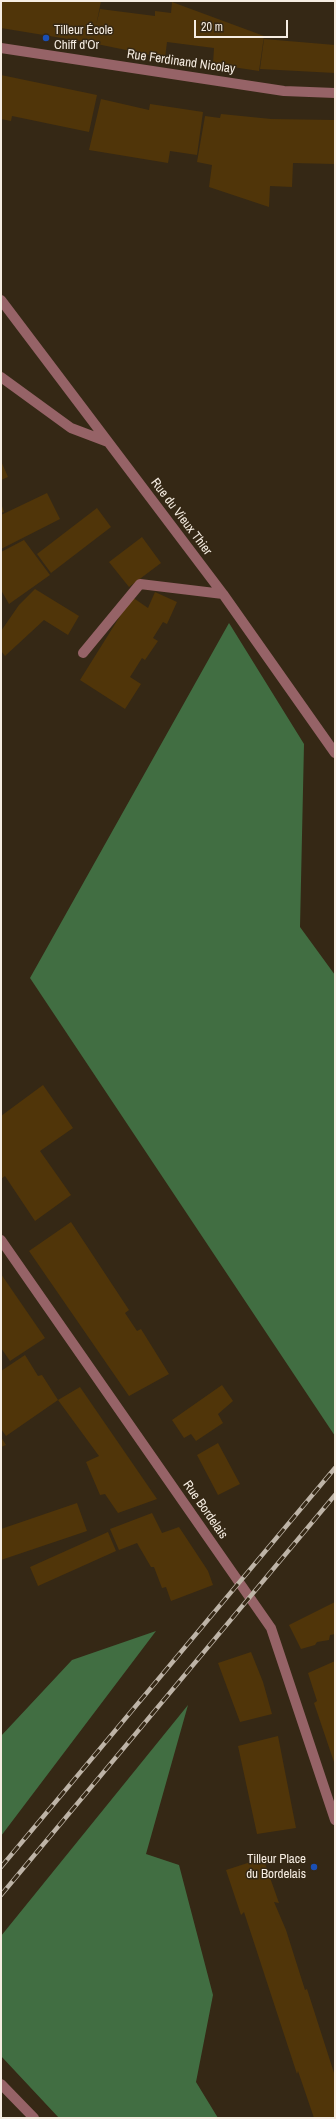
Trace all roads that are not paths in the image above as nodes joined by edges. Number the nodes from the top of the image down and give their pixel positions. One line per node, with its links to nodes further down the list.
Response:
1 (1, 48): 2 (street, Rue Ferdinand Nicolay)
2 (335, 92)
3 (1, 300): 5 (street, Rue du Vieux Thier)
4 (1, 377): 5 (street)
5 (109, 442): 6 (street, Rue du Vieux Thier)
6 (223, 594): 7 (street); 8 (street, Rue du Vieux Thier)
7 (83, 653)
8 (335, 753)
9 (1, 1240): 10 (street, Rue Bordelais)
10 (335, 1820)
11 (1, 2084): 12 (street)
12 (34, 2118)

